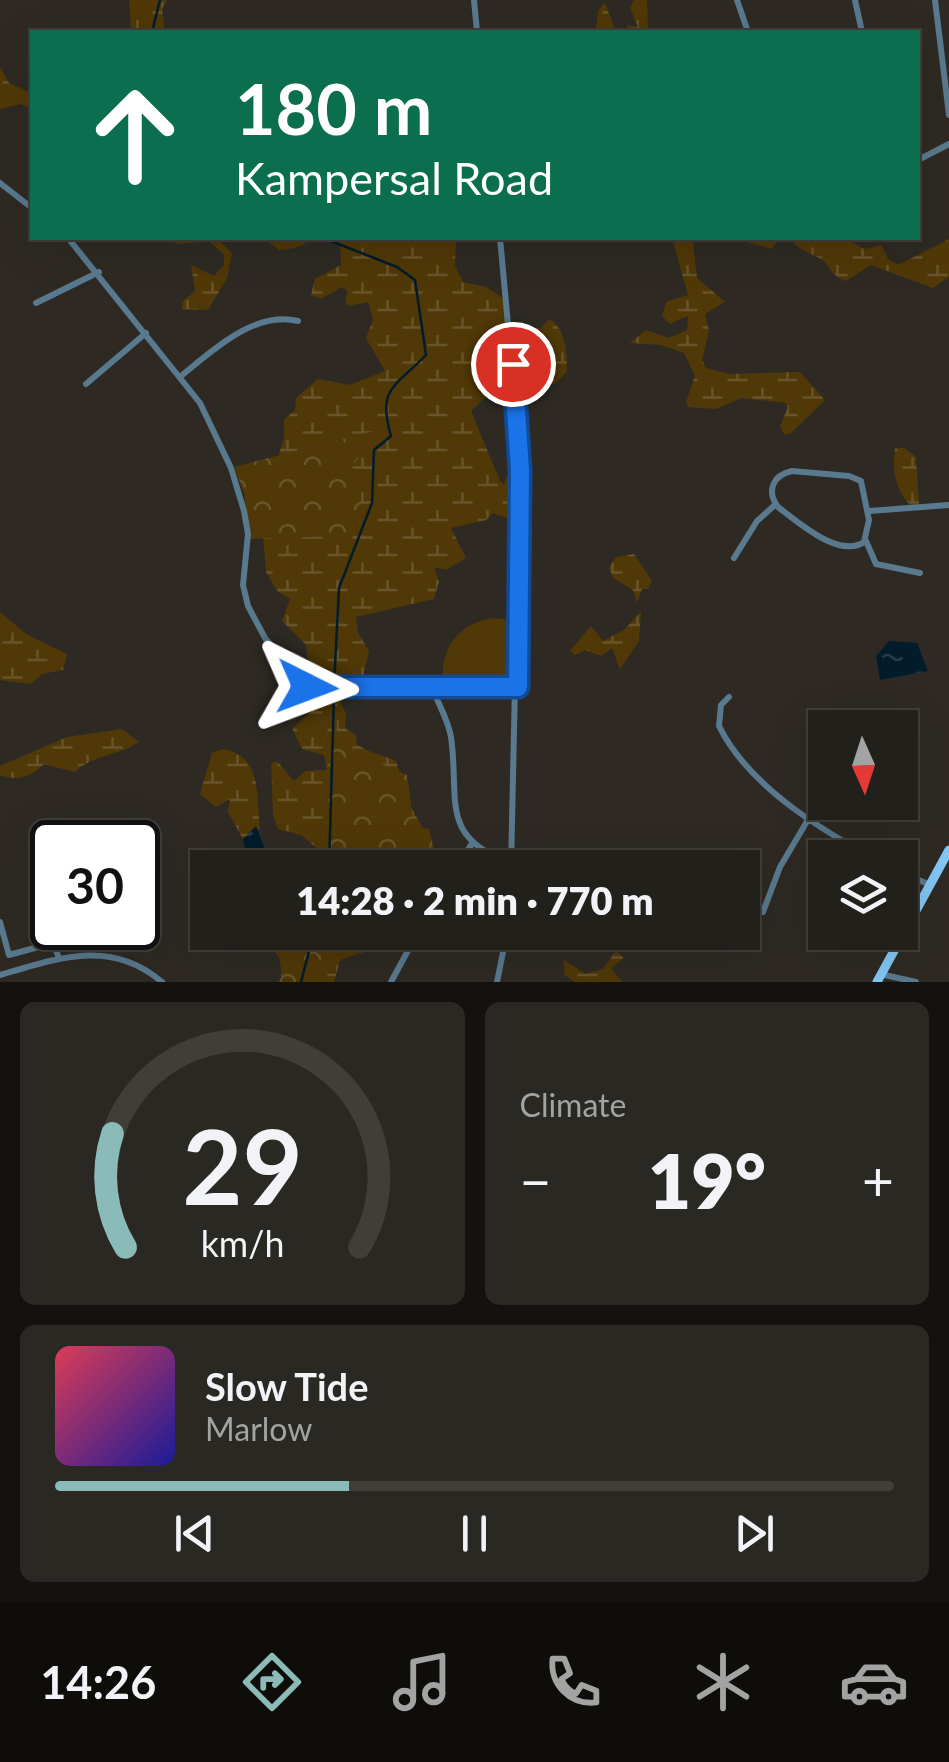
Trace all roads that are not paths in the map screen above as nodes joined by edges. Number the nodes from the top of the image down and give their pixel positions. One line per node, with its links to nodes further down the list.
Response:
1 (474, 0): 5 (street)
2 (737, 0): 6 (street)
3 (855, 0): 7 (street)
4 (935, 0): 8 (street)
5 (477, 30)
6 (747, 30)
7 (862, 30)
8 (949, 115)
9 (949, 144): 10 (street)
10 (920, 159)
11 (0, 183): 12 (street)
12 (30, 206)
13 (70, 240): 15 (street)
14 (500, 240): 28 (street)
15 (99, 272): 16 (street); 18 (street)
16 (36, 303)
17 (298, 320): 19 (street)
18 (146, 333): 19 (street); 20 (street)
19 (181, 376): 27 (street)
20 (86, 384)
21 (776, 504): 23 (street); 24 (street); 25 (street)
22 (949, 505): 23 (street)
23 (869, 512): 24 (street)
24 (865, 540): 26 (street)
25 (734, 558)
26 (920, 573)
27 (432, 687): 28 (street); 34 (street)
28 (518, 687): 37 (street)
29 (729, 697): 30 (street)
30 (808, 817)
31 (808, 820): 41 (street)
32 (812, 820): 33 (street)
33 (844, 840)
34 (472, 842): 35 (street); 36 (street)
35 (467, 850)
36 (486, 850)
37 (512, 850)
38 (949, 850): 40 (main road)
39 (918, 880): 40 (street)
40 (928, 884): 49 (main road)
41 (763, 912)
42 (0, 922): 45 (street)
43 (408, 950): 51 (street)
44 (503, 950): 52 (street)
45 (9, 955): 46 (street); 47 (street)
46 (59, 958): 47 (street); 50 (street)
47 (14, 971): 48 (street)
48 (0, 975)
49 (878, 978): 53 (street)
50 (162, 982)
51 (390, 982)
52 (497, 982)
53 (916, 982)

